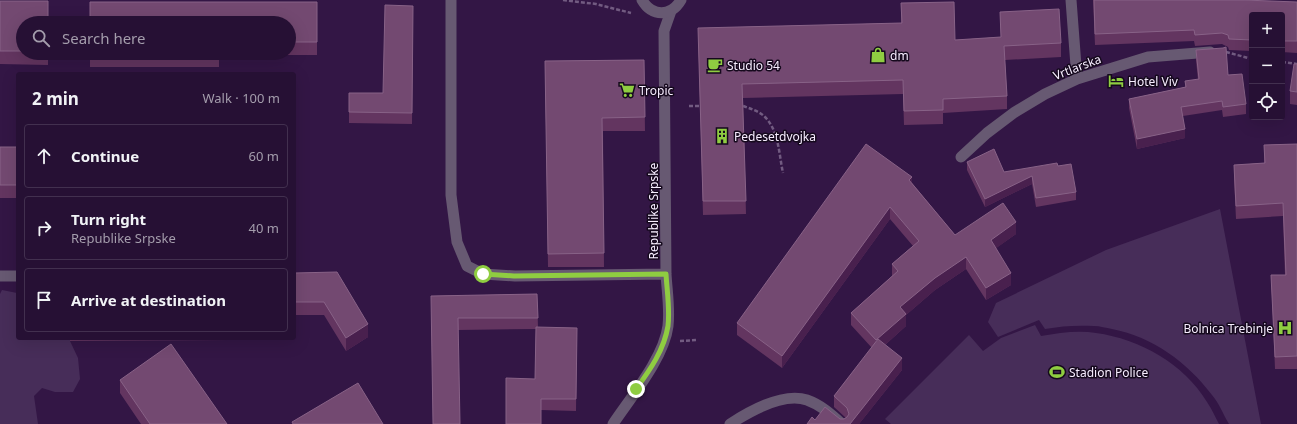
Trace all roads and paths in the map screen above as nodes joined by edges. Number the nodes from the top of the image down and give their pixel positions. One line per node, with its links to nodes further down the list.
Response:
1 (451, 0): 22 (street)
2 (563, 0): 7 (path)
3 (597, 0): 7 (path)
4 (642, 0): 9 (street)
5 (690, 0): 8 (street)
6 (1071, 0): 16 (street)
7 (596, 4): 10 (path)
8 (677, 6): 9 (street); 11 (street)
9 (658, 13): 11 (street)
10 (634, 15)
11 (664, 32): 22 (street, Republike Srpske)
12 (1222, 51): 13 (path); 16 (street, Vrtlarska)
13 (1249, 58)
14 (1285, 62): 15 (path)
15 (1297, 64)
16 (1077, 78): 20 (street, Vrtlarska)
17 (689, 106): 18 (path)
18 (700, 106)
19 (743, 106): 21 (path)
20 (961, 157)
21 (783, 173)
22 (666, 274): 25 (street, Republike Srpske)
23 (0, 276): 24 (street)
24 (16, 276)
25 (613, 424)
26 (730, 424): 27 (street)
27 (842, 424)

